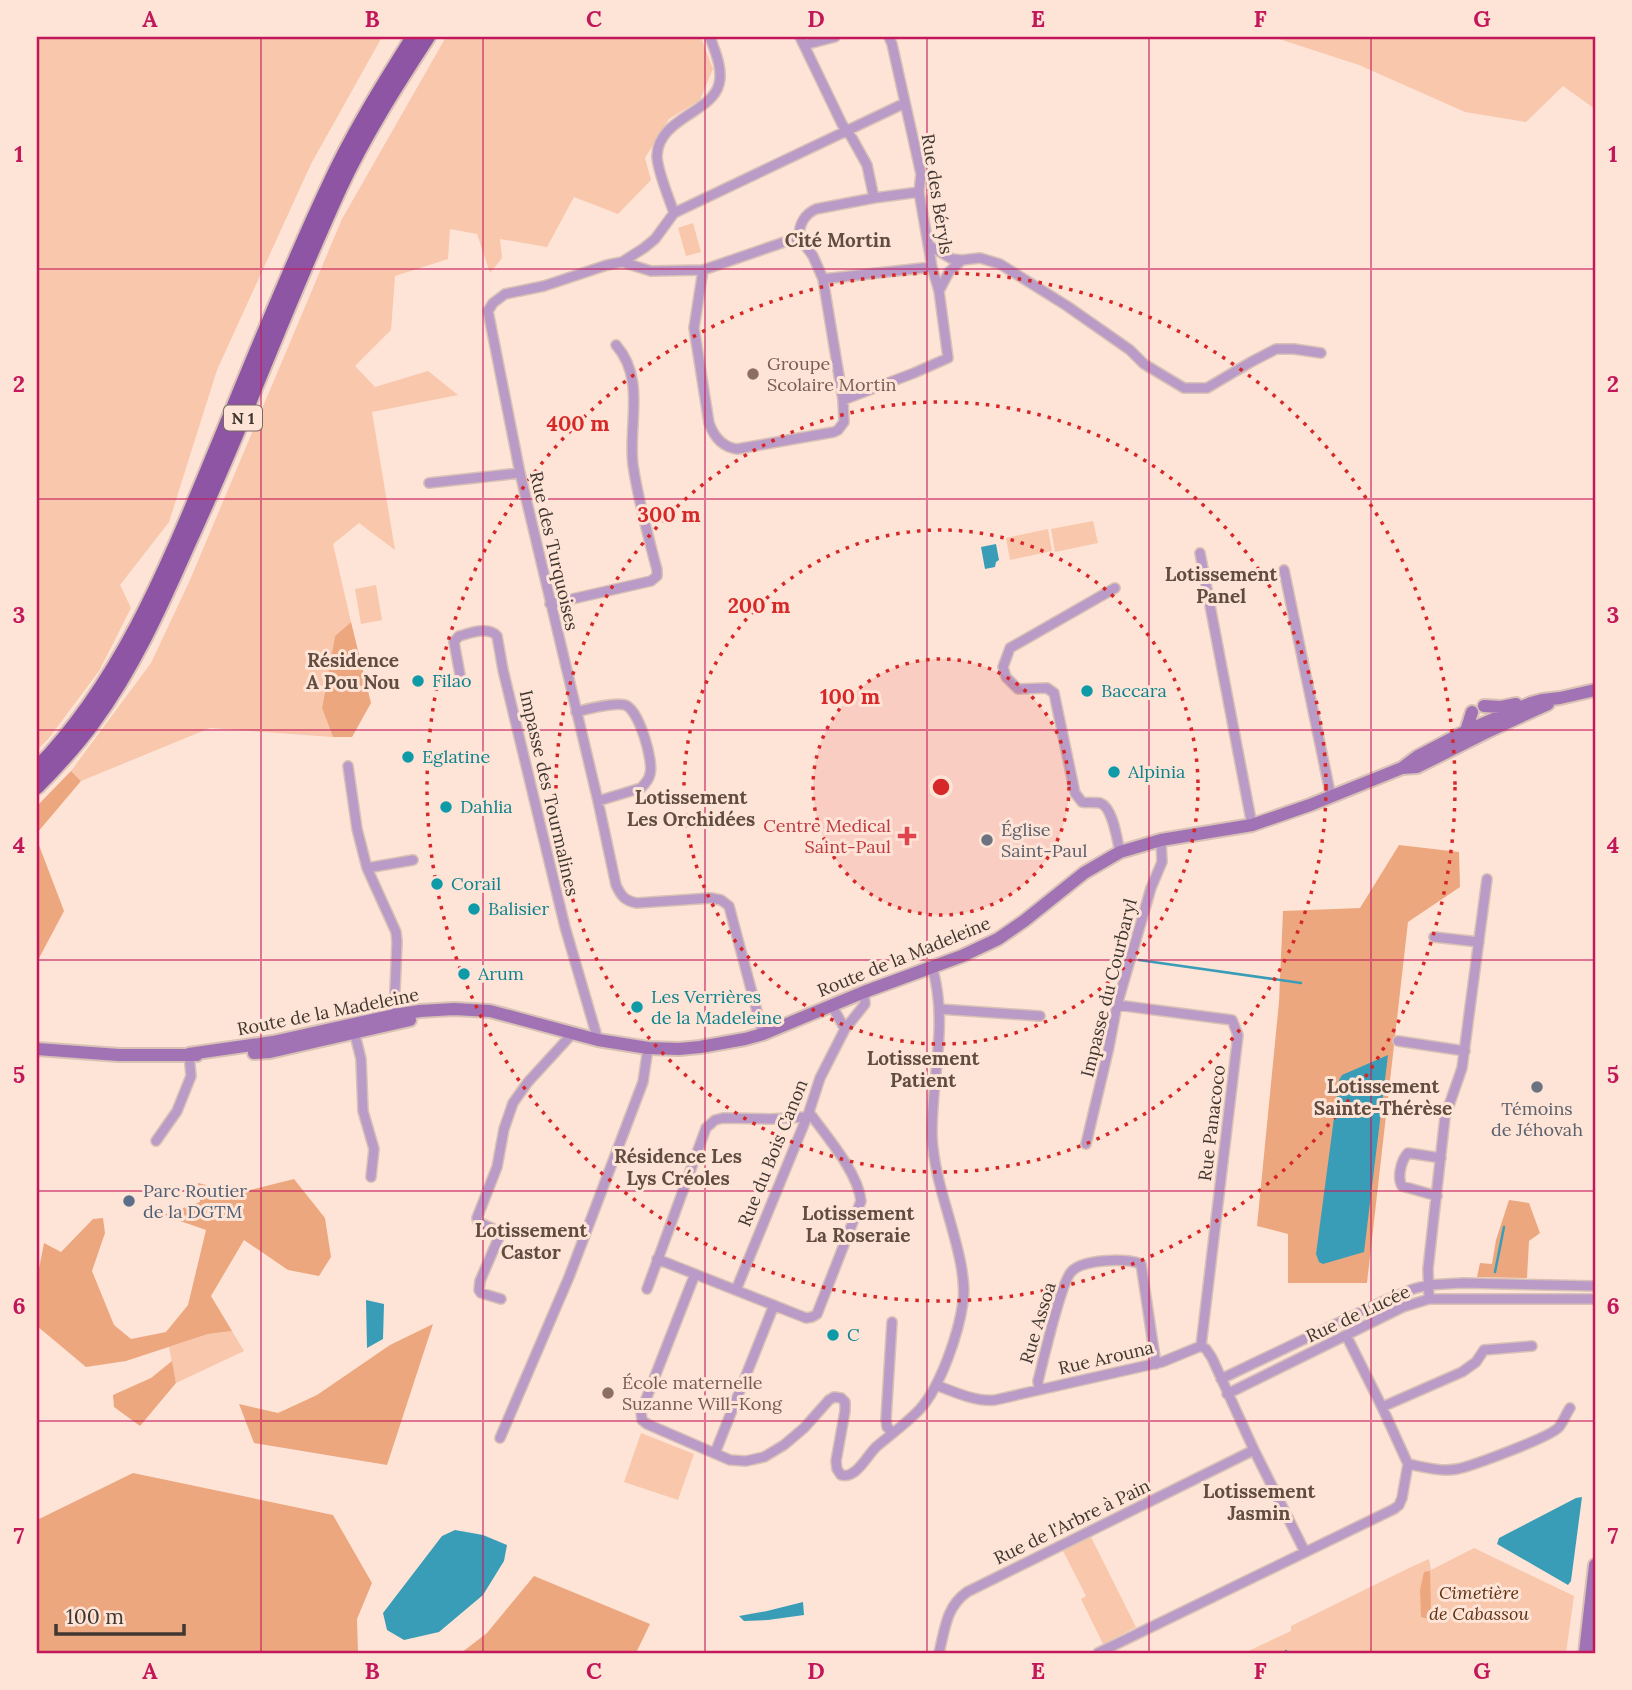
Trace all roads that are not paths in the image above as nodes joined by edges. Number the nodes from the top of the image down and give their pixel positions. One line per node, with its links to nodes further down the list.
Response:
1 (413, 37): 36 (main road, N 1)
2 (428, 37): 38 (main road, N 1)
3 (710, 37): 11 (street)
4 (835, 37): 6 (street)
5 (889, 37): 7 (street, Rue des Béryls)
6 (802, 41): 8 (street)
7 (905, 103): 8 (street, Rue des Turquoises); 9 (street, Rue des Béryls)
8 (847, 132): 10 (street); 11 (street, Rue des Turquoises)
9 (919, 192): 10 (street); 13 (street, Rue des Béryls)
10 (874, 198): 12 (street)
11 (674, 213): 15 (street, Rue des Turquoises)
12 (799, 237): 17 (street); 18 (street)
13 (930, 246): 14 (street); 16 (street, Rue des Béryls)
14 (962, 260): 19 (street); 21 (street)
15 (622, 262): 17 (street); 23 (street, Rue des Turquoises)
16 (932, 267): 18 (street); 19 (street, Rue des Béryls)
17 (703, 270): 22 (street)
18 (823, 279): 22 (street)
19 (939, 290): 22 (street, Rue des Béryls)
20 (616, 345): 28 (street)
21 (1321, 353)
22 (843, 400)
23 (520, 473): 24 (street); 28 (street, Rue des Turquoises)
24 (429, 483)
25 (1200, 553): 41 (street)
26 (1284, 569): 39 (street)
27 (1115, 588): 43 (street)
28 (550, 604): 33 (street, Rue des Turquoises)
29 (461, 680): 61 (street, Impasse des Tourmalines)
30 (1595, 690): 31 (main road, Route de la Madeleine)
31 (1560, 698): 32 (main road, Route de la Madeleine); 37 (main road, Route de la Madeleine)
32 (1531, 703): 34 (main road, Route de la Madeleine); 34 (main road)
33 (576, 712): 40 (street, Rue des Turquoises); 40 (street)
34 (1465, 731): 37 (main road, Route de la Madeleine)
35 (348, 766): 45 (street)
36 (37, 768)
37 (1402, 768): 39 (main road, Route de la Madeleine)
38 (37, 787)
39 (1331, 797): 41 (main road, Route de la Madeleine)
40 (598, 801): 60 (street, Rue des Turquoises)
41 (1252, 825): 42 (main road, Route de la Madeleine)
42 (1161, 840): 43 (main road, Route de la Madeleine); 51 (street, Impasse du Courbaryl)
43 (1120, 852): 49 (main road, Route de la Madeleine)
44 (412, 860): 45 (street)
45 (367, 868): 54 (street)
46 (1487, 879): 48 (street)
47 (1434, 937): 48 (street)
48 (1479, 942): 65 (street)
49 (932, 967): 50 (main road, Route de la Madeleine); 53 (street)
50 (863, 992): 52 (main road, Route de la Madeleine); 58 (street, Rue du Bois Canon)
51 (1117, 1005): 69 (street, Impasse du Courbaryl); 85 (street, Rue Panacoco)
52 (832, 1006): 58 (street); 60 (main road, Route de la Madeleine)
53 (939, 1009): 55 (street); 89 (street)
54 (394, 1015): 56 (main road, Route de la Madeleine); 57 (main road, Route de la Madeleine)
55 (1040, 1016)
56 (514, 1018): 57 (main road, Route de la Madeleine); 59 (main road, Route de la Madeleine)
57 (353, 1029): 66 (main road, Route de la Madeleine); 71 (street)
58 (845, 1030): 67 (street, Rue du Bois Canon)
59 (573, 1033): 61 (main road, Route de la Madeleine); 79 (street)
60 (763, 1034): 63 (main road, Route de la Madeleine)
61 (598, 1040): 63 (main road, Route de la Madeleine)
62 (1398, 1041): 65 (street)
63 (648, 1048): 95 (street)
64 (37, 1049): 66 (main road, Route de la Madeleine)
65 (1465, 1051): 70 (street)
66 (189, 1054): 68 (street)
67 (807, 1114): 73 (street); 78 (street, Rue du Bois Canon); 82 (street)
68 (156, 1141)
69 (1086, 1144)
70 (1441, 1158): 72 (street); 72 (street)
71 (371, 1177)
72 (1437, 1196): 75 (street)
73 (657, 1259): 74 (street); 77 (street)
74 (695, 1275): 78 (street); 97 (street)
75 (1428, 1285): 76 (street); 80 (street); 88 (street)
76 (1595, 1286)
77 (647, 1289)
78 (736, 1290): 82 (street)
79 (501, 1298)
80 (1429, 1299): 81 (street, Rue de Lucée); 84 (street, Rue de Lucée)
81 (1595, 1299)
82 (774, 1305): 97 (street)
83 (892, 1322): 94 (street)
84 (1346, 1335): 91 (street, Rue de Lucée); 92 (street)
85 (1201, 1346): 87 (street, Rue Arouna); 88 (street)
86 (1532, 1346): 92 (street)
87 (1156, 1364): 90 (street, Rue Arouna); 90 (street, Rue Assoa)
88 (1221, 1379): 91 (street)
89 (936, 1385): 90 (street, Rue Arouna); 94 (street)
90 (1039, 1390)
91 (1227, 1394): 96 (street)
92 (1382, 1407): 98 (street)
93 (1570, 1408): 98 (street)
94 (893, 1433): 97 (street)
95 (500, 1438)
96 (1254, 1450): 99 (street); 103 (street, Rue de l'Arbre à Pain)
97 (715, 1454)
98 (1408, 1464): 99 (street)
99 (1305, 1552): 104 (street)
100 (1595, 1565): 101 (main road)
101 (1593, 1610): 105 (main road)
102 (1595, 1640): 106 (main road)
103 (939, 1653)
104 (1098, 1653)
105 (1585, 1653)
106 (1593, 1653)

